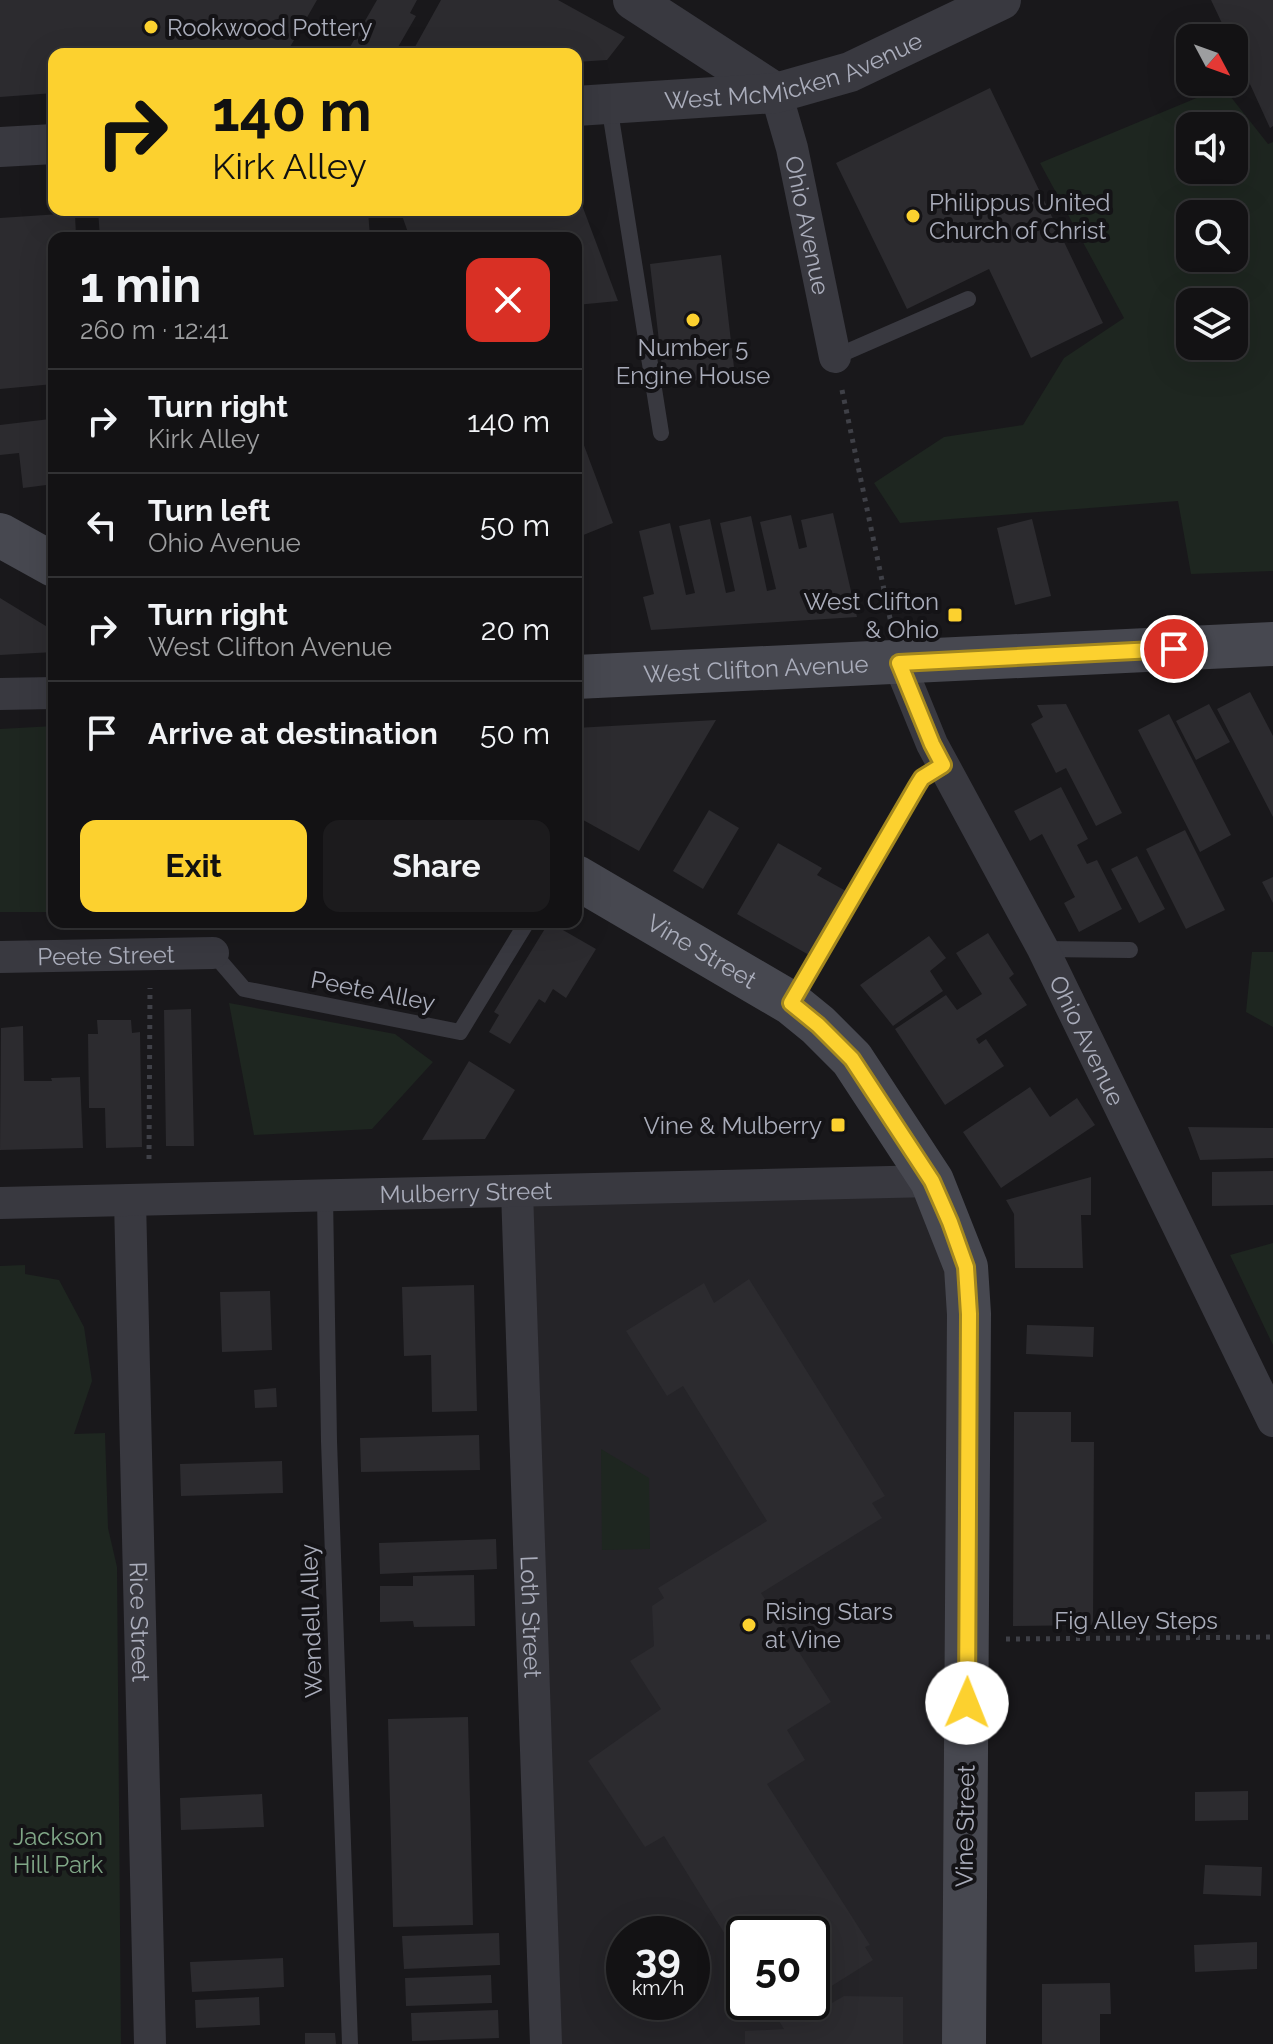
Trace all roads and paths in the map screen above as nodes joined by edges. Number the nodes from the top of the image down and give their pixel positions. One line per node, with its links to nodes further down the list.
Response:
1 (633, 0): 3 (street)
2 (1001, 0): 3 (street, West McMicken Avenue)
3 (776, 93): 4 (street, West McMicken Avenue); 8 (street, Ohio Avenue)
4 (592, 105): 9 (lane)
5 (48, 144): 6 (street)
6 (0, 147)
7 (968, 299): 8 (lane)
8 (838, 371): 12 (path)
9 (661, 433)
10 (0, 535): 11 (main road)
11 (48, 562)
12 (895, 643): 13 (main road, West Clifton Avenue); 14 (main road, West Clifton Avenue); 17 (street, Ohio Avenue)
13 (1273, 644)
14 (582, 676)
15 (48, 693): 16 (street)
16 (0, 694)
17 (943, 765): 20 (street, Ohio Avenue); 25 (lane)
18 (582, 881): 25 (main road, Vine Street)
19 (523, 928): 22 (lane, Peete Alley)
20 (1043, 949): 21 (lane); 32 (street, Ohio Avenue)
21 (1130, 950)
22 (213, 953): 23 (street, Peete Street)
23 (150, 954): 24 (street, Peete Street); 26 (path)
24 (0, 957)
25 (791, 1003): 27 (main road, Vine Street)
26 (149, 1159)
27 (932, 1181): 28 (street, Mulberry Street); 38 (main road, Vine Street)
28 (517, 1191): 29 (street, Mulberry Street); 37 (street, Loth Street)
29 (325, 1196): 30 (street, Mulberry Street); 36 (lane, Wendell Alley)
30 (130, 1200): 31 (street, Mulberry Street); 35 (street, Rice Street)
31 (0, 1203)
32 (1273, 1421)
33 (1273, 1637): 34 (path, Fig Alley Steps)
34 (998, 1639)
35 (150, 2044)
36 (350, 2044)
37 (546, 2044)
38 (964, 2044)

